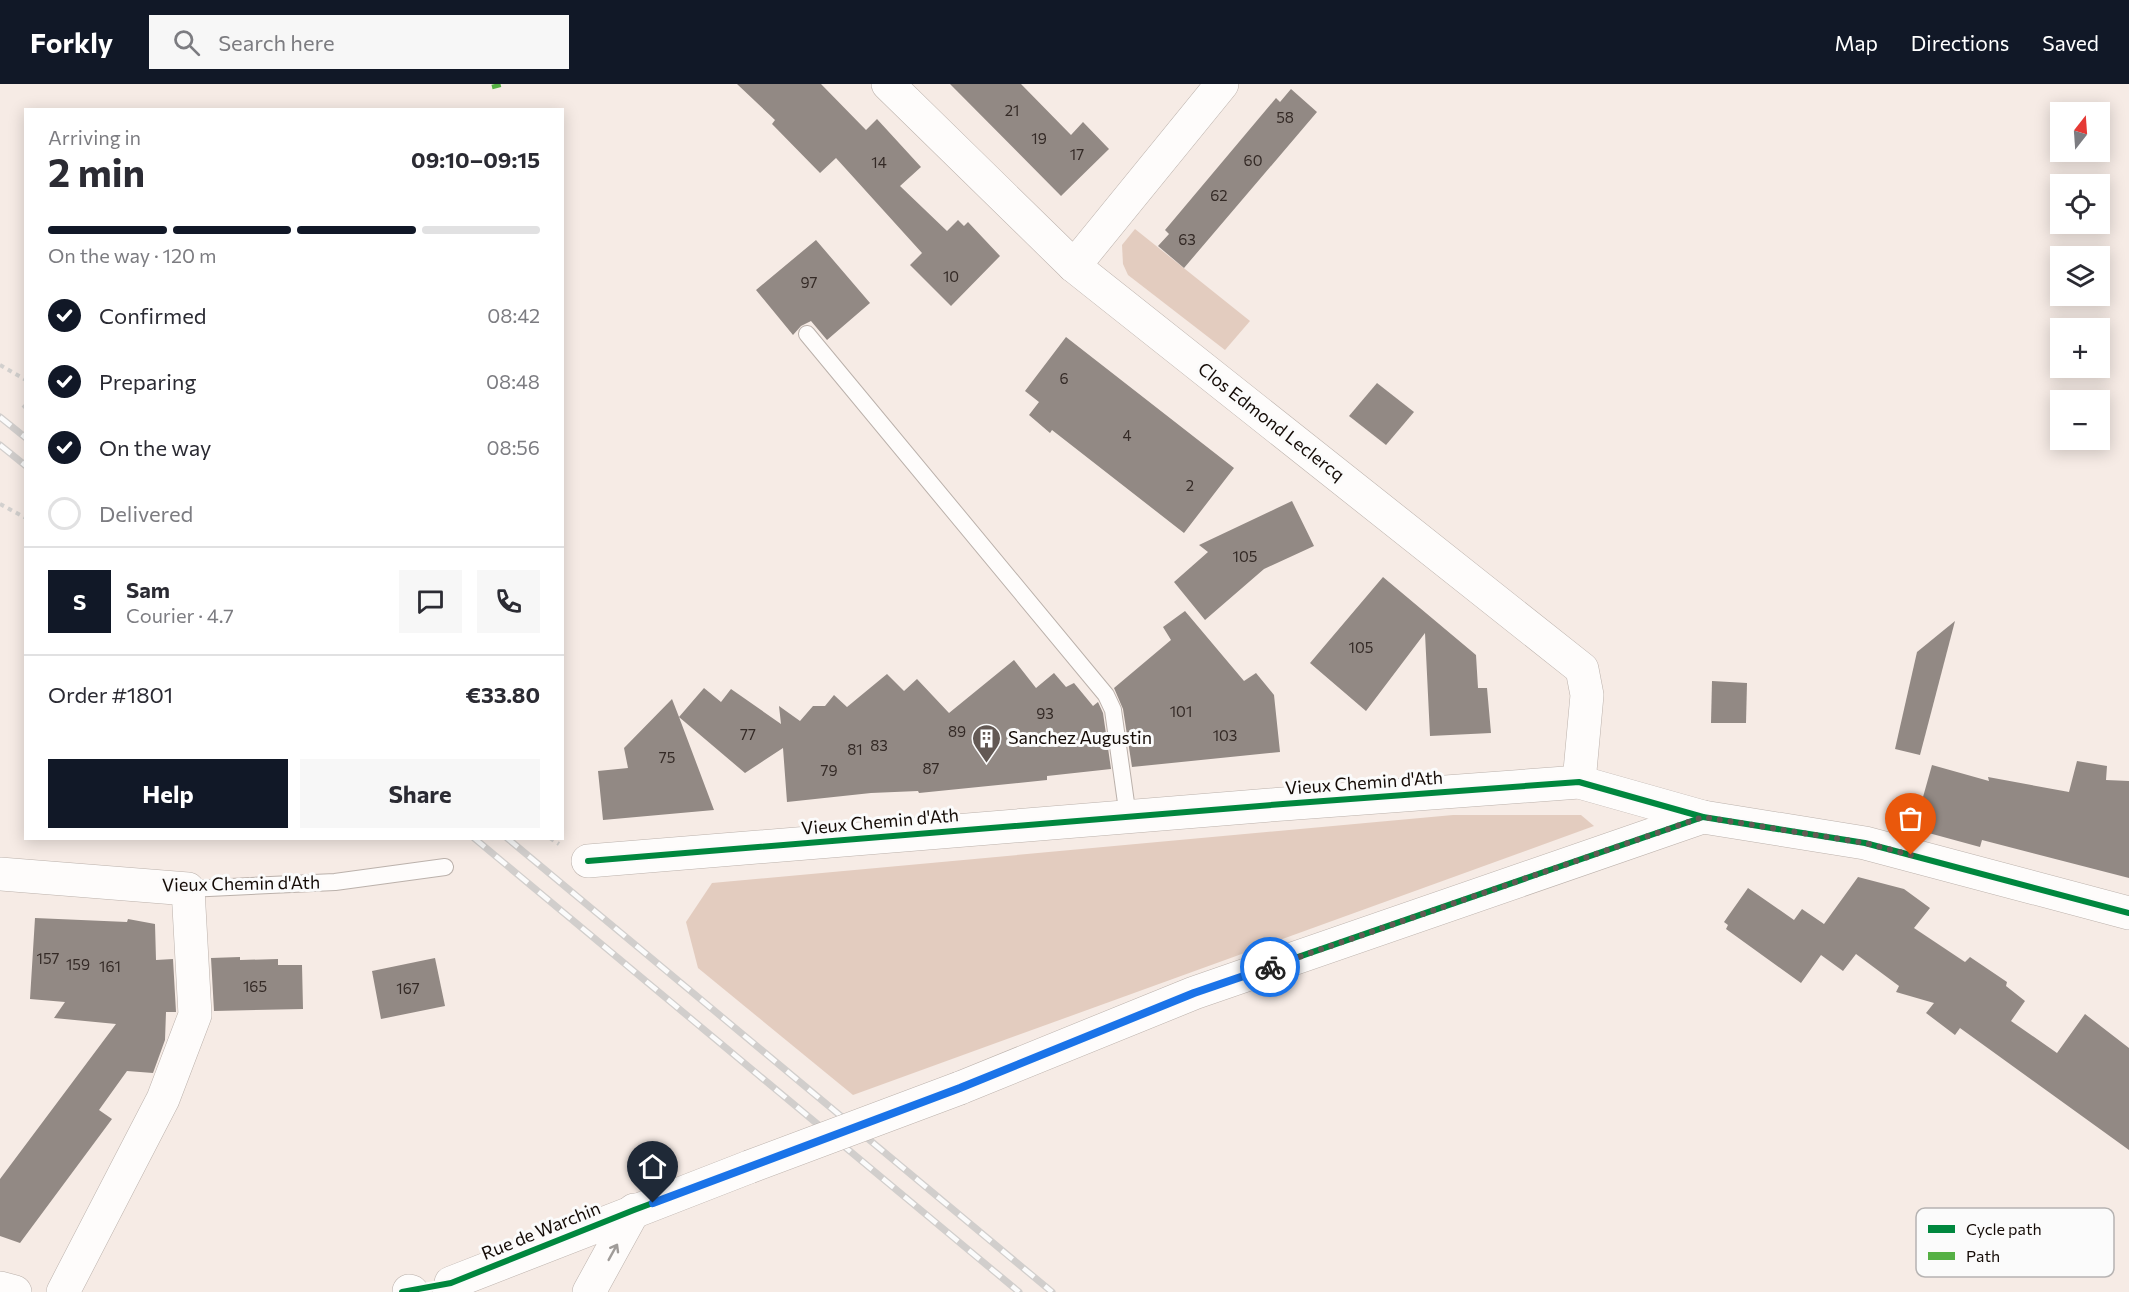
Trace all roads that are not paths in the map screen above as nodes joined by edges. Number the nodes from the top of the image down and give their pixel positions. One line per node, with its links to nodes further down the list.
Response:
1 (888, 84): 3 (street, Clos Edmond Leclercq)
2 (1222, 84): 3 (street)
3 (1074, 266): 5 (street, Clos Edmond Leclercq)
4 (807, 334): 6 (lane)
5 (1580, 782): 6 (street, Vieux Chemin d'Ath); 7 (street, Vieux Chemin d'Ath)
6 (1128, 817): 8 (street, Vieux Chemin d'Ath)
7 (1703, 817): 12 (street, Vieux Chemin d'Ath); 13 (street, Rue de Warchin, bridge)
8 (588, 861)
9 (445, 867): 11 (lane, Vieux Chemin d'Ath)
10 (0, 874): 11 (street, Vieux Chemin d'Ath)
11 (188, 889): 17 (street)
12 (2129, 913)
13 (634, 1210): 14 (street, Rue de Warchin); 19 (street, one-way to 13)
14 (450, 1287): 18 (street, Rue de Warchin)
15 (0, 1288): 16 (street)
16 (15, 1292)
17 (63, 1292)
18 (408, 1292)
19 (588, 1292)

